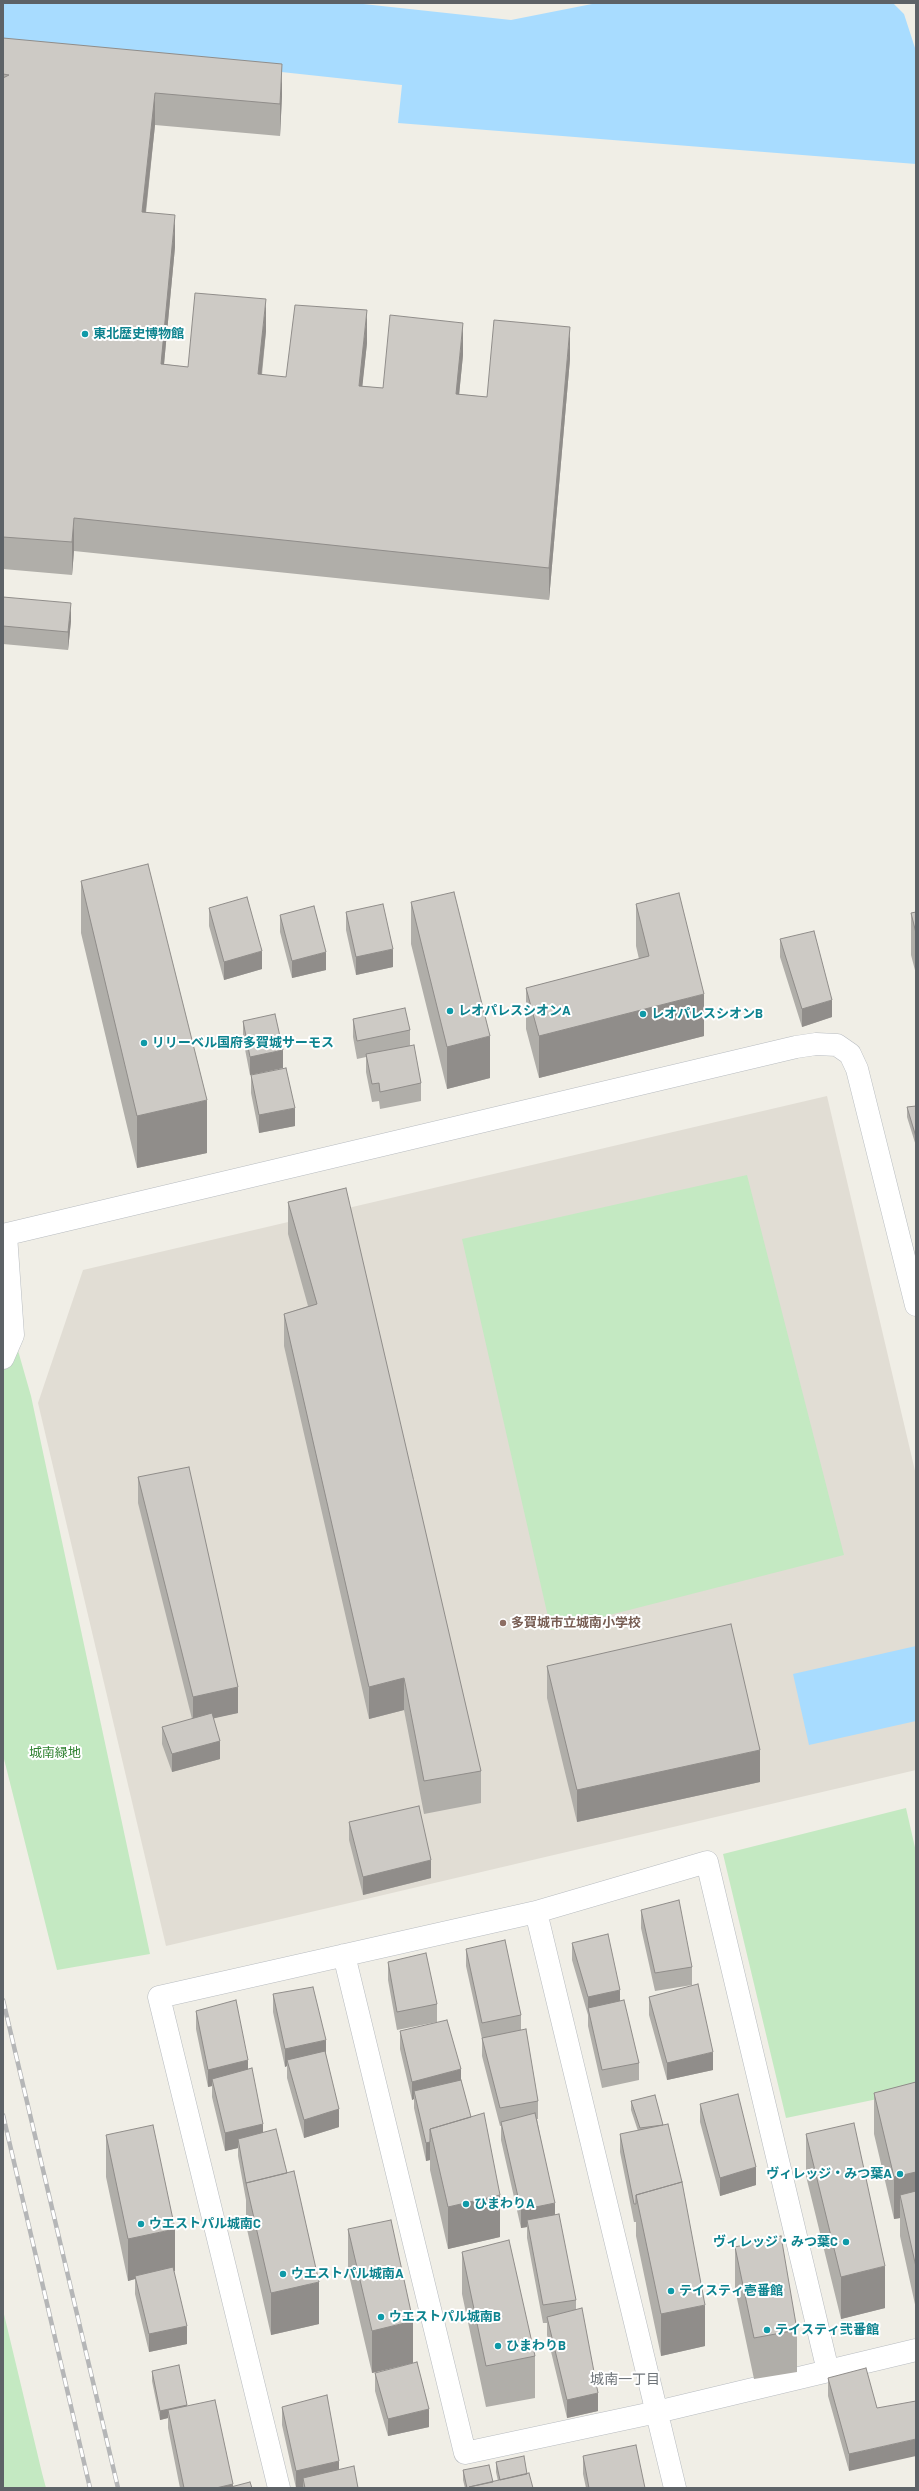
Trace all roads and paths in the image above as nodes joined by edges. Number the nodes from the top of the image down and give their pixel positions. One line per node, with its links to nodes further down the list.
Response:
1 (5, 1235): 2 (street); 3 (street)
2 (916, 1305)
3 (3, 1358)
4 (536, 1912): 5 (street); 7 (street); 8 (street)
5 (344, 1955): 8 (street); 9 (street)
6 (916, 2350): 7 (street)
7 (828, 2371): 8 (street)
8 (657, 2412): 10 (street)
9 (279, 2488)
10 (675, 2488)

